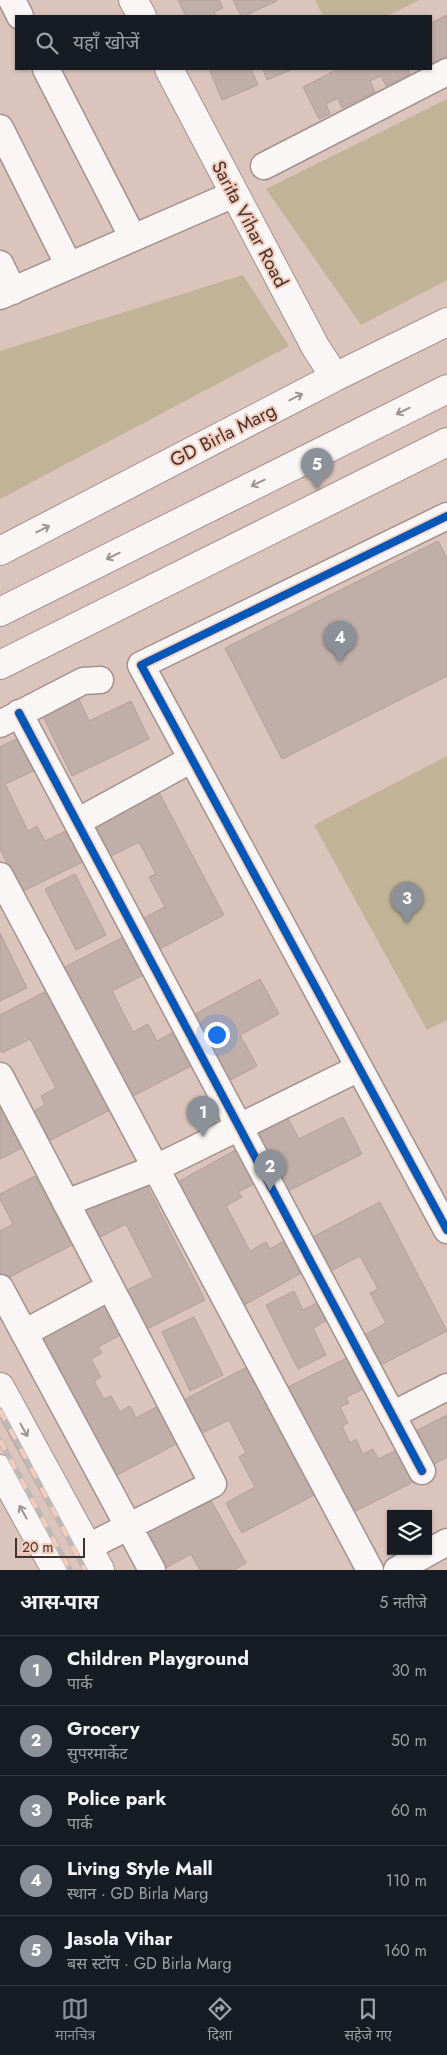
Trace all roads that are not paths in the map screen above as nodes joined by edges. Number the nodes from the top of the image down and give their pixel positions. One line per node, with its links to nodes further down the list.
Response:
1 (12, 0): 3 (street)
2 (133, 0): 4 (street)
3 (20, 15)
4 (141, 15)
5 (47, 70): 11 (street)
6 (170, 70): 10 (street, Sarita Vihar Road)
7 (447, 72): 9 (street)
8 (0, 128): 13 (street)
9 (264, 166)
10 (234, 194): 11 (street); 16 (street, Sarita Vihar Road)
11 (132, 238): 13 (street)
12 (0, 264): 14 (street)
13 (68, 266): 14 (street)
14 (6, 294)
15 (447, 322): 16 (street, GD Birla Marg)
16 (335, 377): 20 (street, GD Birla Marg, one-way to 16)
17 (447, 389): 21 (street, one-way to 21)
18 (447, 442): 22 (street)
19 (447, 516): 25 (street)
20 (0, 551)
21 (0, 612)
22 (0, 665)
23 (100, 680): 24 (street)
24 (9, 719): 26 (street)
25 (192, 759): 26 (street); 28 (street)
26 (76, 822): 30 (street)
27 (0, 876): 31 (street)
28 (359, 1068): 30 (street); 33 (street)
29 (0, 1076): 32 (street)
30 (239, 1127): 31 (street); 39 (street)
31 (156, 1168): 32 (street); 47 (street)
32 (66, 1203): 34 (street)
33 (445, 1220)
34 (110, 1287): 36 (street); 42 (street)
35 (0, 1288): 36 (street)
36 (24, 1333): 42 (street)
37 (0, 1387): 44 (street, one-way to 44)
38 (447, 1387): 39 (street)
39 (392, 1415): 41 (street)
40 (0, 1469): 45 (street, one-way to 40)
41 (422, 1471)
42 (128, 1527): 44 (street); 46 (street)
43 (447, 1542): 48 (street)
44 (94, 1559)
45 (56, 1570)
46 (152, 1570)
47 (370, 1570)
48 (396, 1570)

